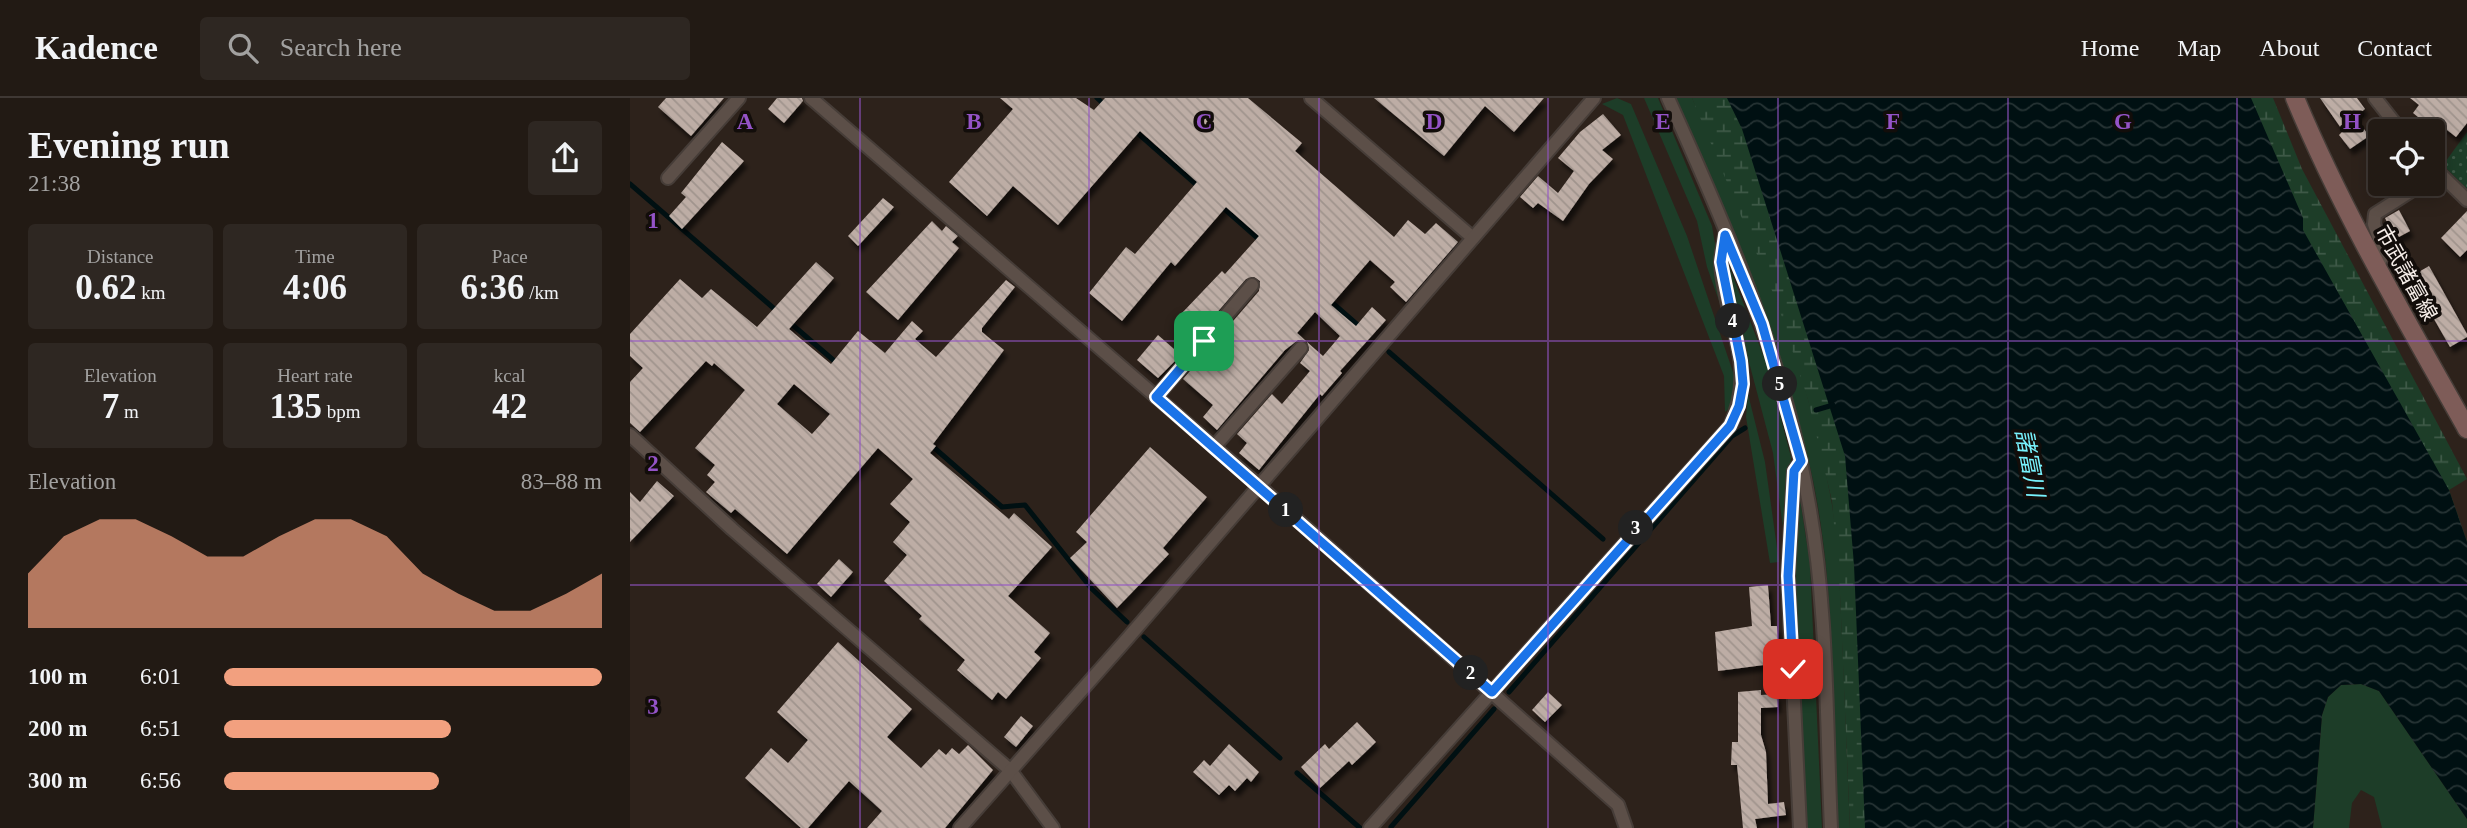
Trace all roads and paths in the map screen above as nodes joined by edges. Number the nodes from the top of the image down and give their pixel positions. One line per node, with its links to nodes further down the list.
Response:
1 (739, 98): 9 (street)
2 (811, 98): 18 (street)
3 (1311, 98): 14 (street)
4 (1594, 98): 14 (street)
5 (1668, 98): 13 (street)
6 (2295, 98): 15 (main road, 市武諸富線)
7 (2375, 98): 8 (street)
8 (2392, 119)
9 (668, 177)
10 (2445, 181): 12 (street)
11 (2403, 196): 15 (street)
12 (2467, 200)
13 (1725, 235): 22 (street); 24 (street)
14 (1473, 238): 23 (street)
15 (2376, 268): 19 (main road, 市武諸富線)
16 (1252, 285): 18 (street)
17 (1301, 348): 21 (street)
18 (1156, 397): 21 (street)
19 (2467, 429)
20 (630, 435): 25 (street)
21 (1214, 447): 23 (street)
22 (1801, 461): 30 (street); 31 (street)
23 (1258, 485): 24 (street); 25 (street)
24 (1492, 692): 28 (street); 29 (street)
25 (1010, 771): 26 (street); 27 (street)
26 (960, 828)
27 (1053, 828)
28 (1370, 828)
29 (1626, 828)
30 (1800, 828)
31 (1831, 828)

